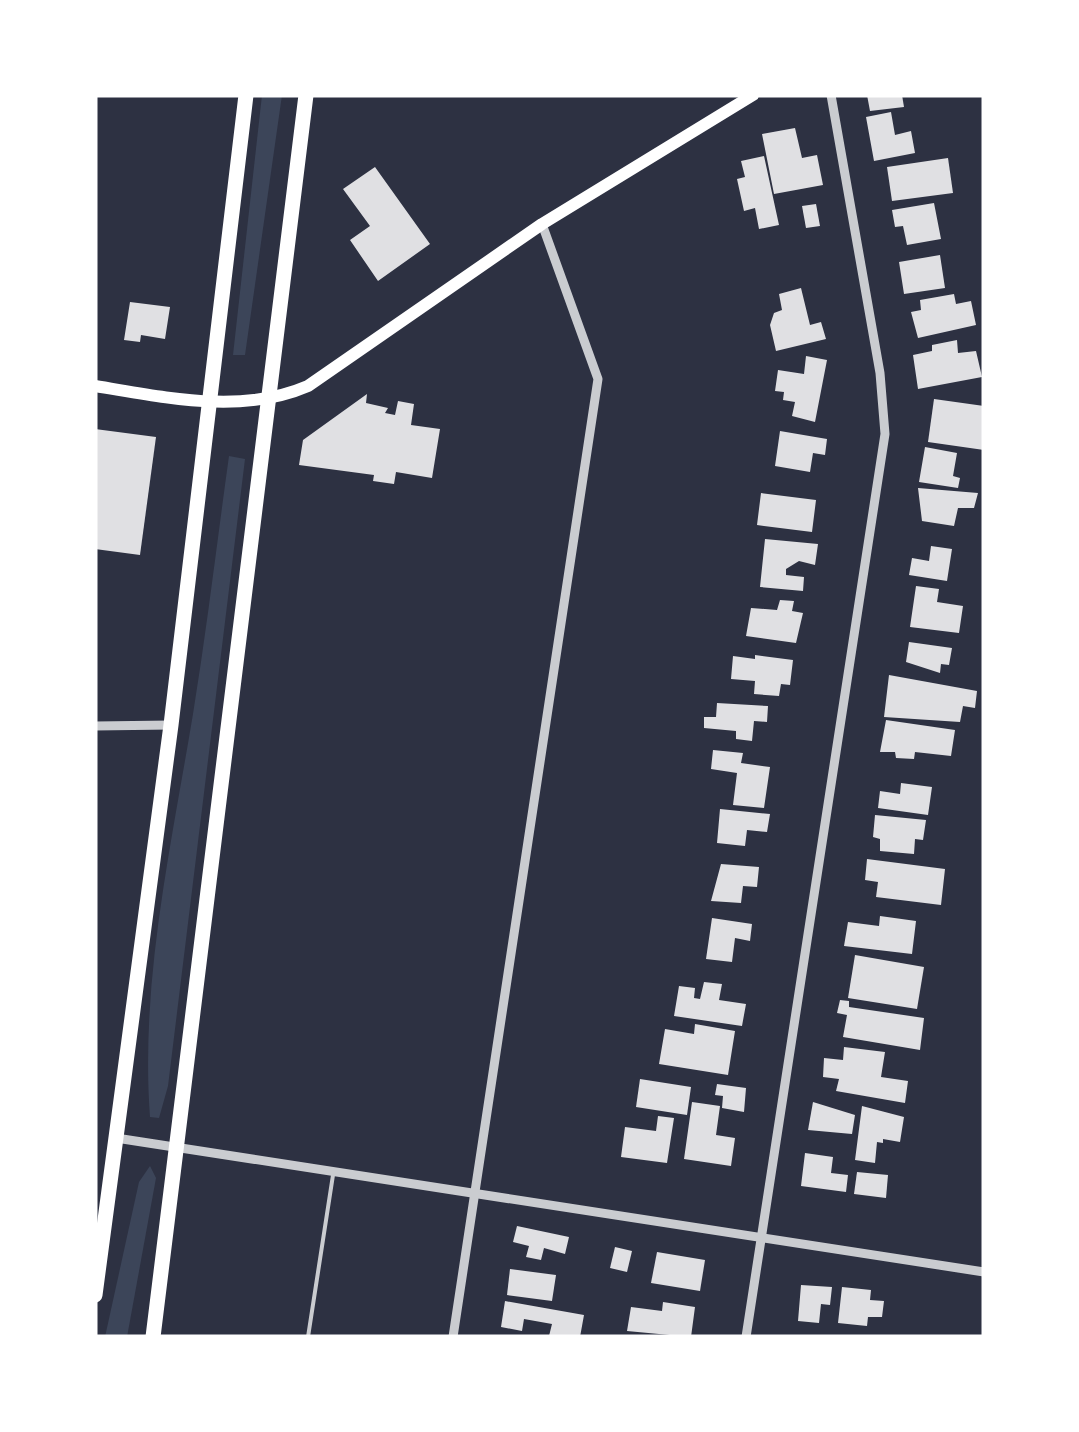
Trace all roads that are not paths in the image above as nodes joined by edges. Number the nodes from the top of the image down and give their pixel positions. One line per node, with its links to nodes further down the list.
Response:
1 (246, 95): 8 (highway)
2 (306, 95): 7 (highway)
3 (753, 95): 5 (main road)
4 (831, 95): 15 (street)
5 (542, 224): 7 (main road); 14 (street)
6 (95, 386): 8 (main road)
7 (270, 399): 8 (main road); 12 (highway)
8 (210, 401): 10 (highway)
9 (95, 726): 10 (street)
10 (171, 726): 11 (highway)
11 (116, 1138): 12 (street); 17 (highway)
12 (178, 1146): 13 (street); 18 (highway)
13 (334, 1170): 14 (street); 19 (lane)
14 (475, 1192): 15 (street); 20 (street)
15 (761, 1235): 16 (street); 21 (street)
16 (984, 1272)
17 (95, 1296)
18 (153, 1337)
19 (308, 1337)
20 (453, 1337)
21 (746, 1337)

